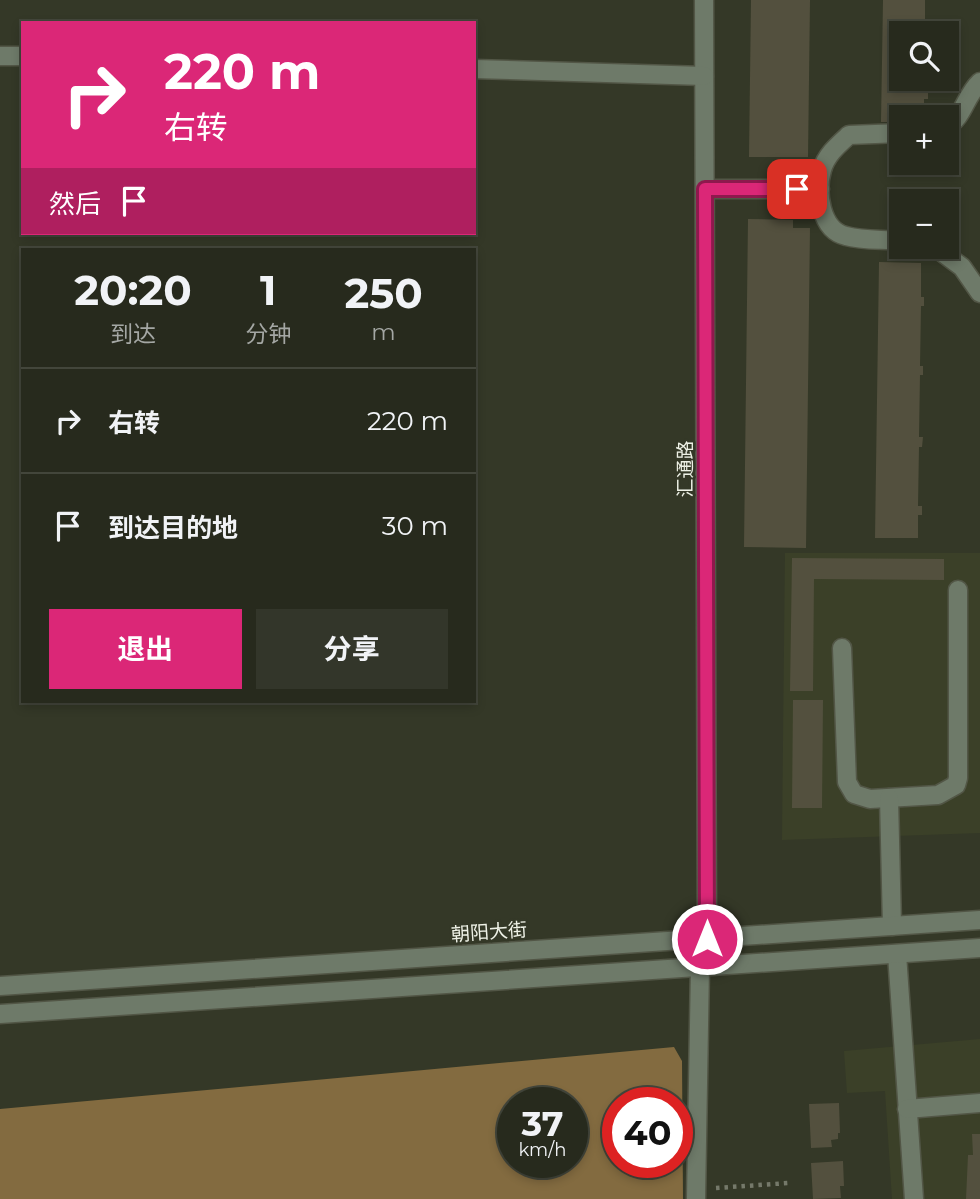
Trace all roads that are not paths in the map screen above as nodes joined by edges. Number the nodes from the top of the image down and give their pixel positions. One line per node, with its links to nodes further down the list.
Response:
1 (704, 0): 5 (street, 汇通路)
2 (0, 56): 3 (street)
3 (21, 56)
4 (476, 69): 5 (street)
5 (704, 76): 9 (street, 汇通路)
6 (980, 82): 7 (street)
7 (959, 114)
8 (889, 133): 10 (street)
9 (705, 189): 10 (street); 19 (street, 汇通路)
10 (820, 189): 11 (street)
11 (889, 240)
12 (952, 259): 13 (street)
13 (980, 293)
14 (958, 590): 16 (street)
15 (842, 648): 16 (street)
16 (889, 798): 18 (street)
17 (980, 920): 18 (street, 朝阳大街)
18 (892, 926): 19 (street, 朝阳大街)
19 (707, 939): 23 (street, 朝阳大街)
20 (980, 948): 21 (street)
21 (897, 954): 22 (street); 26 (street)
22 (700, 967): 24 (street); 27 (street)
23 (0, 986)
24 (0, 1014)
25 (980, 1104): 26 (street)
26 (907, 1109): 28 (street)
27 (697, 1194)
28 (914, 1199)

